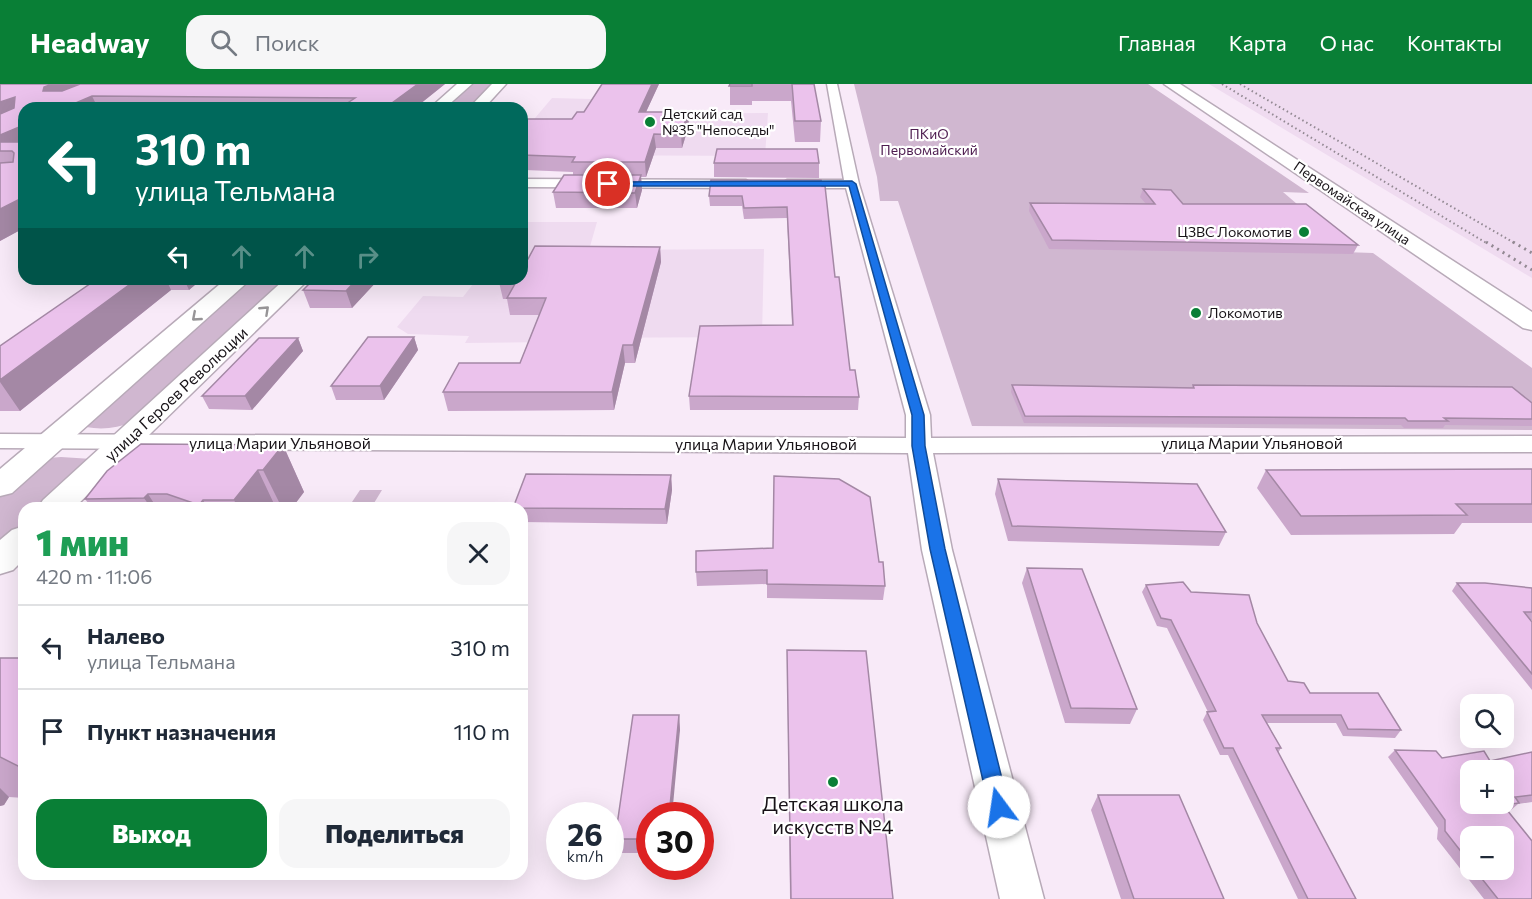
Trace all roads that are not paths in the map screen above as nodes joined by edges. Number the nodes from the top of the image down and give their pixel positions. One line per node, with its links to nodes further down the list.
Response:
1 (465, 84): 5 (street)
2 (499, 84): 6 (street)
3 (831, 84): 8 (street)
4 (1171, 84): 11 (street, Первомайская улица)
5 (444, 102)
6 (482, 102)
7 (528, 183): 8 (street)
8 (852, 184): 16 (street)
9 (233, 285): 13 (street, one-way to 13)
10 (292, 285): 14 (street, улица Героев Революции, one-way to 10)
11 (1532, 323)
12 (0, 441): 13 (street, улица Марии Ульяновой)
13 (51, 442): 14 (street, улица Марии Ульяновой); 17 (street)
14 (124, 443): 16 (street, улица Марии Ульяновой); 18 (street, улица Героев Революции)
15 (1532, 444): 16 (street, улица Марии Ульяновой)
16 (919, 446): 21 (street)
17 (0, 486)
18 (61, 502)
19 (18, 544): 20 (street)
20 (0, 561)
21 (1022, 899)

